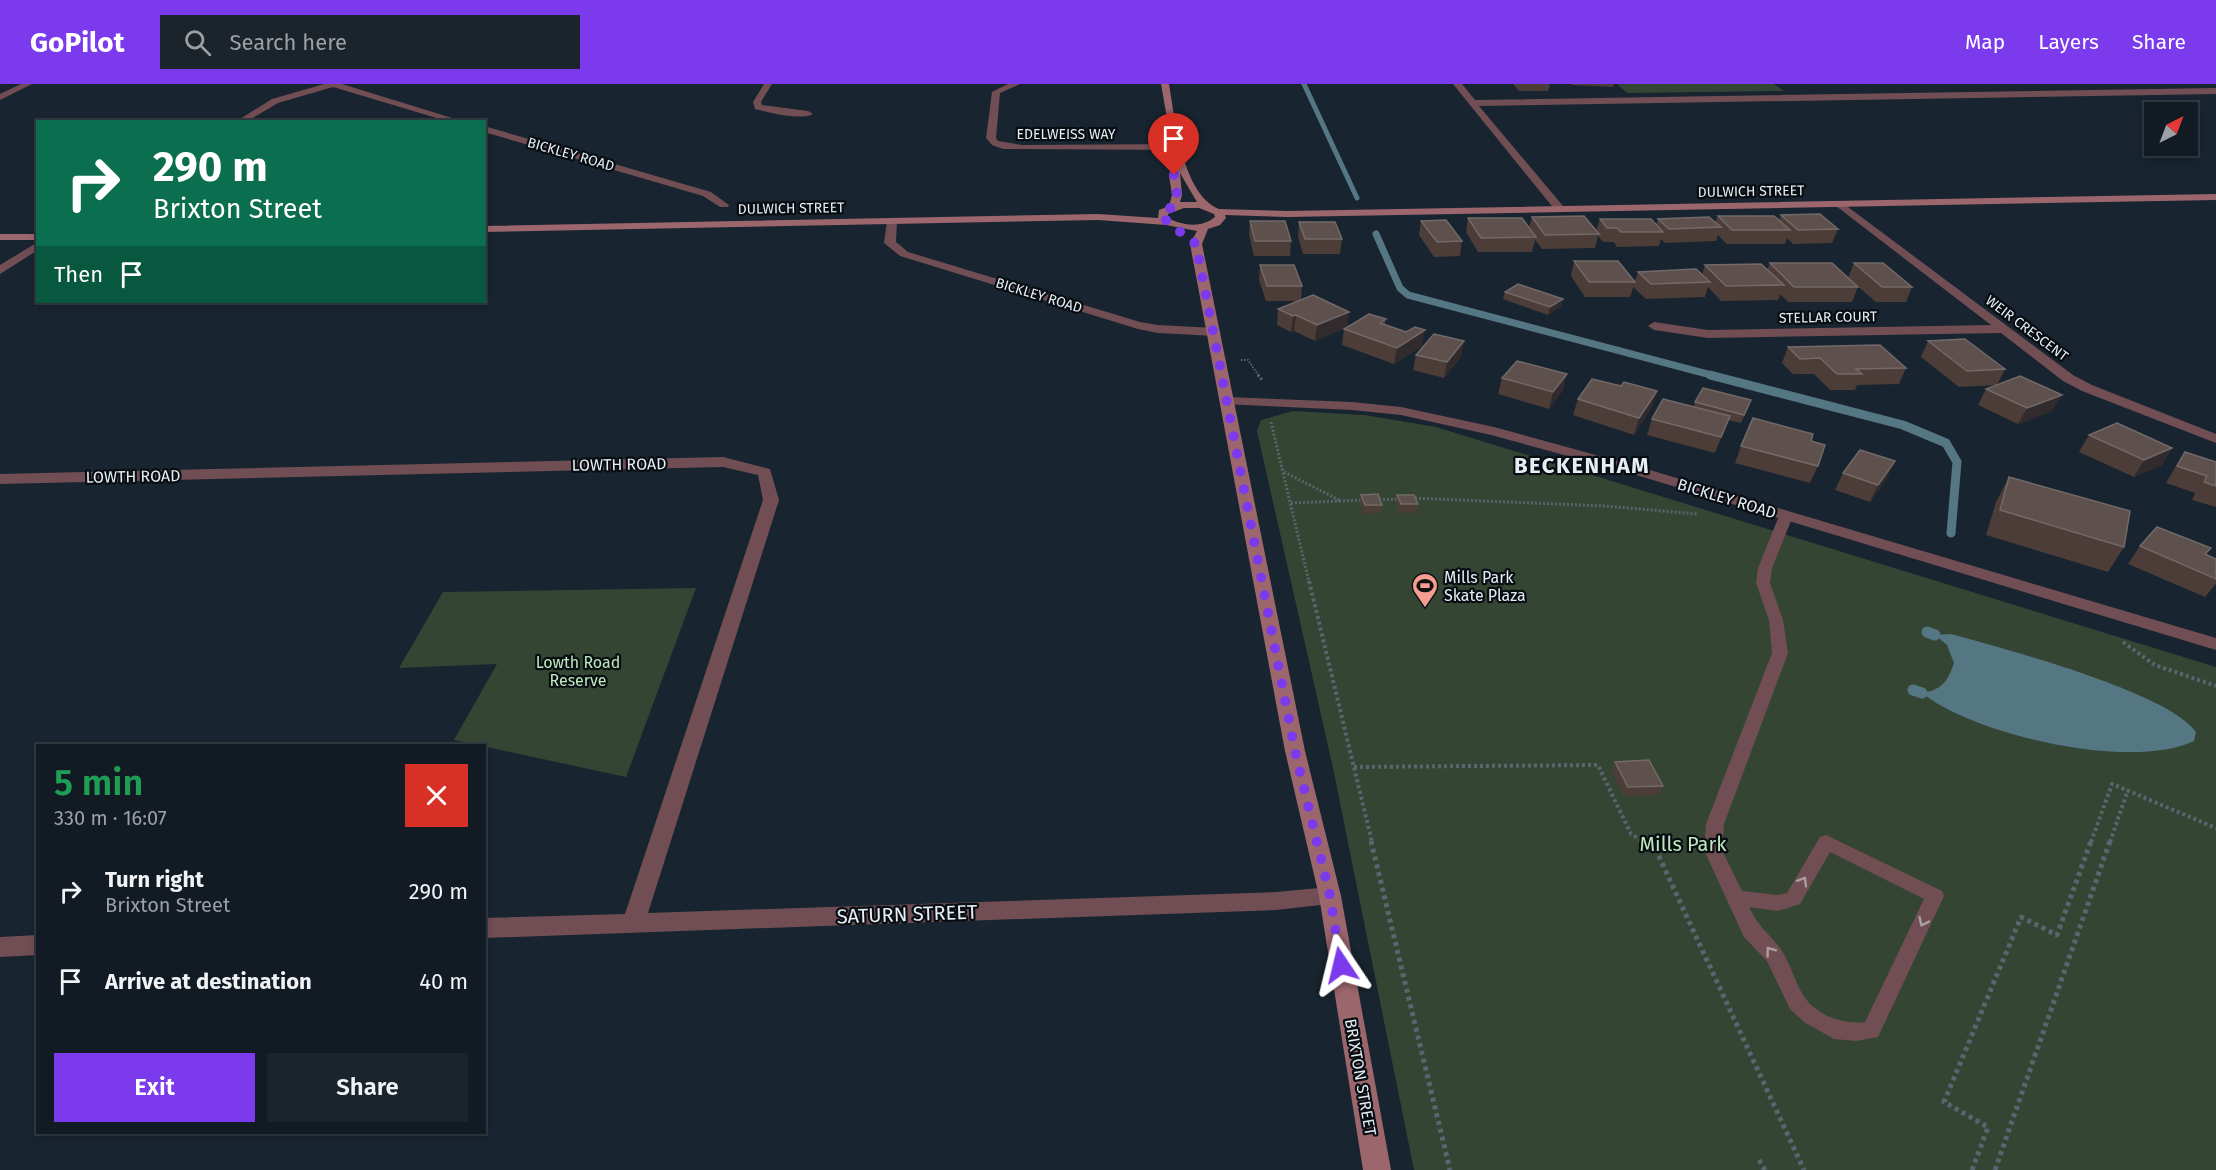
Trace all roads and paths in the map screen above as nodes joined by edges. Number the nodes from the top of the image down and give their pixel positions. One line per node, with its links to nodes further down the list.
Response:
1 (28, 84): 8 (street)
2 (333, 84): 11 (street); 12 (street)
3 (768, 84): 10 (street)
4 (1016, 84): 14 (street, EDELWEISS WAY)
5 (1165, 84): 14 (street)
6 (1457, 84): 9 (street)
7 (2216, 91): 9 (street)
8 (0, 97)
9 (1473, 102): 20 (street)
10 (808, 114)
11 (242, 120)
12 (454, 120)
13 (486, 130): 18 (street, BICKLEY ROAD)
14 (1176, 147): 15 (street)
15 (1179, 158): 19 (street); 21 (street)
16 (2216, 197): 17 (street, DULWICH STREET)
17 (1840, 204): 20 (street, DULWICH STREET); 33 (street, WEIR CRESCENT)
18 (724, 205)
19 (1171, 208): 21 (street, DULWICH STREET); 22 (street, DULWICH STREET); 24 (street)
20 (1559, 208): 21 (street, DULWICH STREET)
21 (1214, 213): 25 (street)
22 (1098, 218): 23 (street, DULWICH STREET); 24 (street, DULWICH STREET)
23 (892, 221): 26 (street, DULWICH STREET); 34 (street, BICKLEY ROAD)
24 (1171, 224): 25 (street, DULWICH STREET); 29 (street)
25 (1204, 227): 29 (street)
26 (486, 229)
27 (0, 237): 28 (street)
28 (36, 237)
29 (1196, 244): 34 (street, BRIXTON STREET)
30 (36, 246): 31 (street)
31 (0, 270)
32 (1654, 326): 33 (street, STELLAR COURT)
33 (2004, 329): 39 (street, WEIR CRESCENT)
34 (1215, 332): 37 (street, BRIXTON STREET)
35 (1248, 360): 36 (path)
36 (1264, 382)
37 (1228, 401): 45 (street, BICKLEY ROAD); 50 (street, BRIXTON STREET)
38 (1270, 415): 40 (path)
39 (2216, 439)
40 (1283, 472): 42 (path); 43 (path)
41 (0, 479): 52 (street, LOWTH ROAD)
42 (1342, 502): 43 (path); 44 (path)
43 (1291, 503): 47 (path)
44 (1705, 515)
45 (1786, 516): 46 (street, BICKLEY ROAD); 51 (lane)
46 (2216, 644)
47 (1354, 767): 58 (path); 60 (path)
48 (2128, 790): 49 (path); 61 (path); 62 (path)
49 (2216, 828)
50 (1330, 896): 52 (street, SATURN STREET); 57 (street, BRIXTON STREET)
51 (1735, 898): 51 (lane, one-way to 51)
52 (634, 922): 53 (street, SATURN STREET)
53 (486, 928)
54 (36, 945): 55 (street)
55 (0, 947)
56 (1759, 1160): 59 (path)
57 (1377, 1170)
58 (1450, 1170)
59 (1765, 1170)
60 (1804, 1170)
61 (1972, 1170)
62 (1995, 1170)

